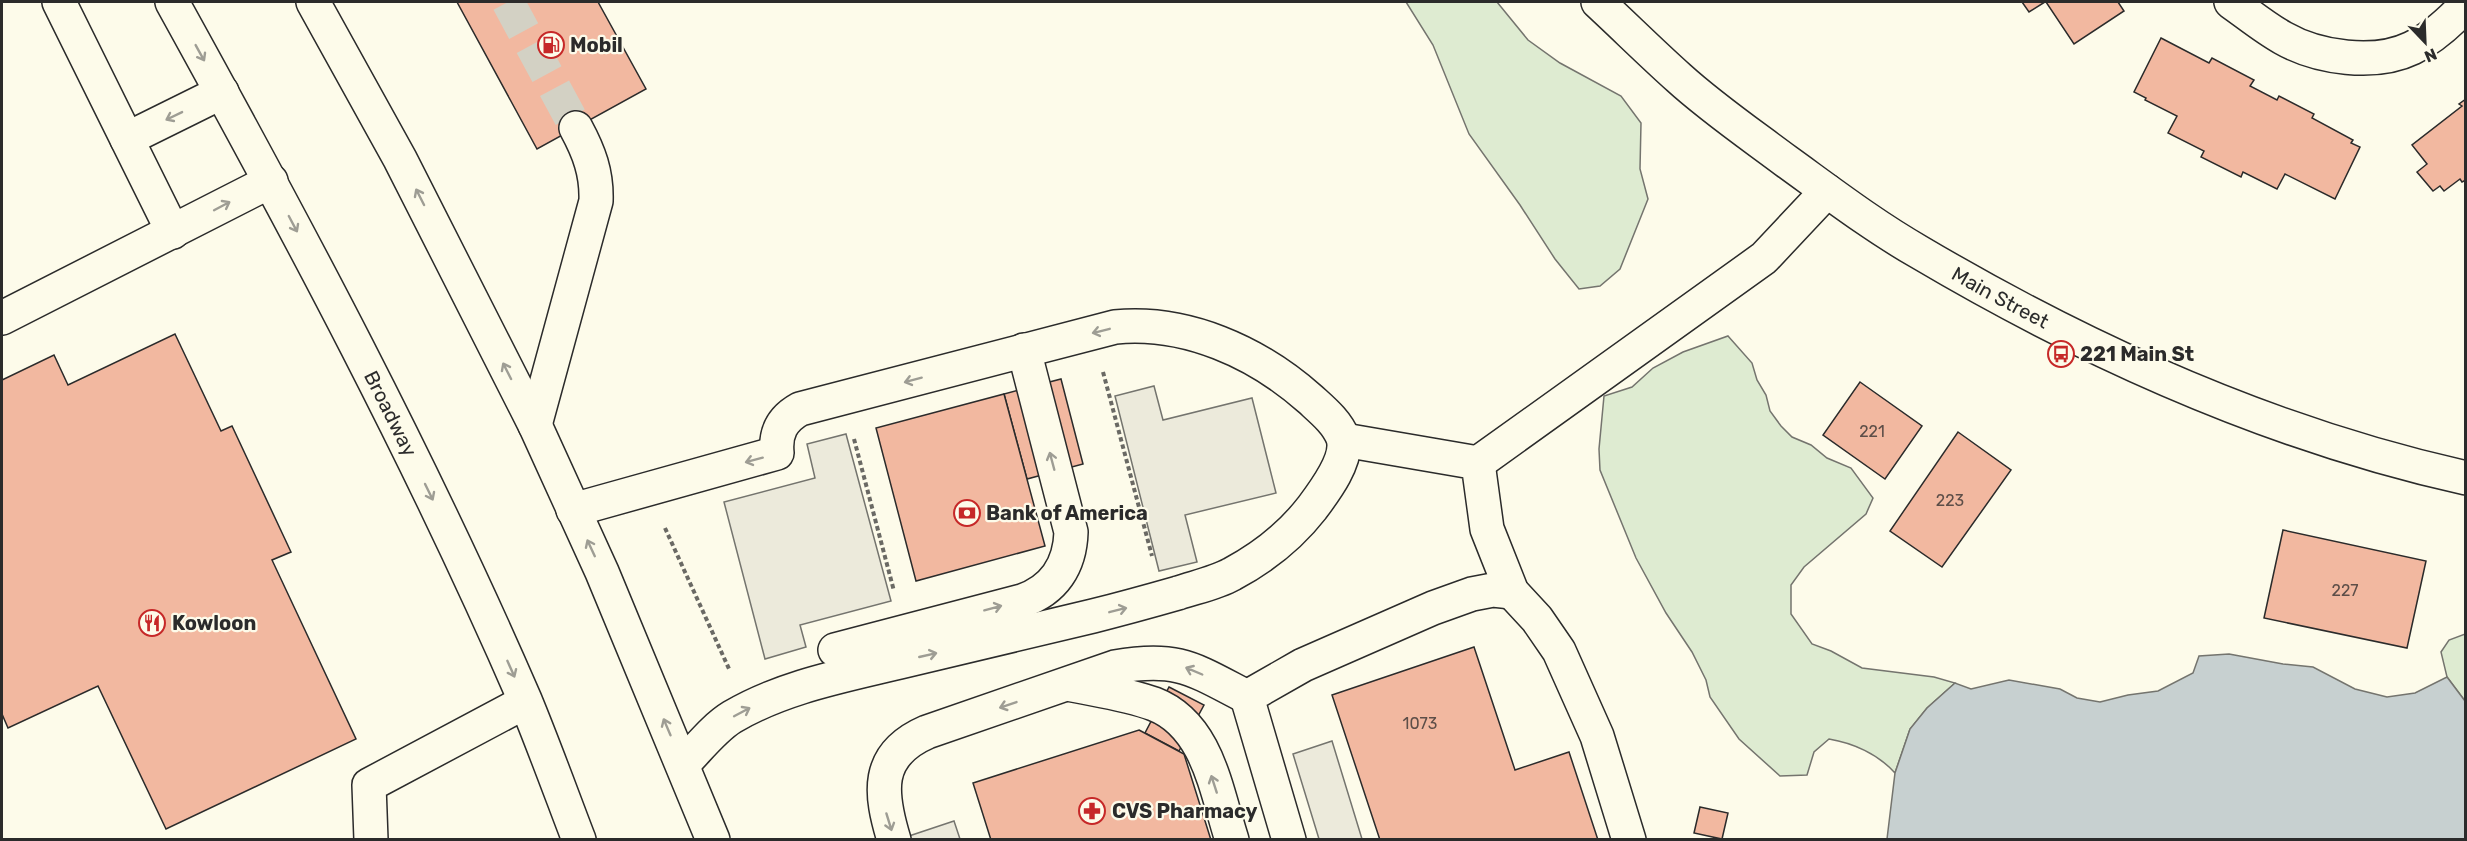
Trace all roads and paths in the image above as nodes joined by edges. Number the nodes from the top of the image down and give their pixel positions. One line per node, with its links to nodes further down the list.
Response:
1 (59, 2): 9 (main road)
2 (172, 2): 7 (main road, Broadway, one-way to 7)
3 (1598, 2): 11 (main road, Main Street)
4 (2231, 2): 6 (main road)
5 (317, 3): 16 (main road, one-way to 5)
6 (2466, 5)
7 (222, 92): 9 (main road, one-way to 9); 10 (main road, Broadway)
8 (576, 128): 16 (main road)
9 (127, 139): 12 (main road)
10 (270, 181): 12 (main road, one-way to 10); 30 (main road, Broadway, one-way to 30)
11 (1827, 191): 19 (main road); 20 (main road, Main Street)
12 (173, 232): 13 (main road)
13 (2, 318)
14 (1024, 350): 18 (main road, one-way to 14); 21 (main road, one-way to 21); 26 (main road, one-way to 14)
15 (1102, 371): 23 (path)
16 (535, 425): 21 (main road)
17 (852, 434): 25 (path)
18 (1344, 440): 19 (main road); 31 (main road, one-way to 18)
19 (1478, 463): 24 (main road)
20 (2466, 477)
21 (573, 510): 31 (main road, one-way to 21)
22 (663, 524): 27 (path)
23 (1153, 561)
24 (1512, 592): 29 (main road); 38 (main road)
25 (896, 598)
26 (835, 650)
27 (734, 679)
28 (1068, 684): 29 (main road, one-way to 28); 35 (main road, one-way to 35); 36 (main road, one-way to 28)
29 (1247, 697): 37 (main road)
30 (525, 702): 32 (main road); 33 (main road, Broadway)
31 (683, 764): 34 (main road)
32 (371, 840)
33 (579, 840)
34 (713, 840)
35 (894, 840)
36 (1232, 840)
37 (1289, 840)
38 (1629, 840)

